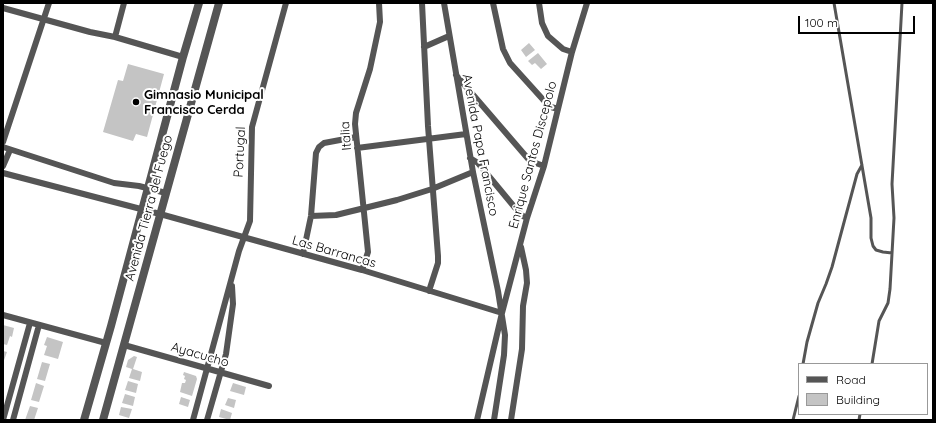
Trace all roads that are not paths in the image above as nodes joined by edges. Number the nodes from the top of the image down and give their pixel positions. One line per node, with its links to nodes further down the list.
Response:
1 (48, 3): 15 (street)
2 (124, 3): 17 (street)
3 (200, 3): 20 (street, Avenida Tierra del Fuego)
4 (219, 3): 38 (street, Avenida Tierra del Fuego)
5 (286, 3): 44 (street, Portugal)
6 (379, 3): 24 (street, Italia)
7 (422, 3): 18 (street)
8 (444, 3): 16 (street, Avenida Papa Francisco)
9 (493, 3): 22 (street)
10 (539, 3): 19 (street)
11 (587, 3): 19 (street, Enrique Santos Discepolo)
12 (834, 3): 31 (lane)
13 (902, 3): 46 (lane)
14 (3, 8): 15 (street)
15 (44, 20): 17 (street); 26 (street)
16 (449, 36): 18 (street); 21 (street, Avenida Papa Francisco)
17 (115, 37): 20 (street)
18 (424, 47): 25 (street)
19 (572, 52): 22 (street, Enrique Santos Discepolo)
20 (183, 57): 36 (street, Avenida Tierra del Fuego)
21 (455, 74): 23 (street, Avenida Papa Francisco); 33 (street)
22 (558, 109): 33 (street, Enrique Santos Discepolo)
23 (466, 134): 25 (street); 30 (street, Avenida Papa Francisco)
24 (356, 137): 28 (street, Italia); 42 (street)
25 (429, 139): 28 (street); 37 (street)
26 (3, 142)
27 (3, 148): 29 (street)
28 (357, 148): 39 (street, Italia)
29 (10, 150): 32 (street); 36 (street)
30 (470, 158): 34 (street, Avenida Papa Francisco); 43 (street)
31 (862, 165): 46 (lane); 57 (lane)
32 (3, 166)
33 (544, 166): 43 (street, Enrique Santos Discepolo)
34 (473, 172): 37 (street); 51 (street, Avenida Papa Francisco)
35 (3, 173): 40 (street, Las Barrancas)
36 (147, 188): 38 (street); 40 (street, Avenida Tierra del Fuego)
37 (432, 189): 39 (street); 50 (street)
38 (166, 193): 41 (street, Avenida Tierra del Fuego)
39 (363, 208): 42 (street); 48 (street, Italia)
40 (141, 209): 41 (street, Las Barrancas); 55 (street, Avenida Tierra del Fuego)
41 (160, 214): 44 (street, Las Barrancas); 56 (street, Avenida Tierra del Fuego)
42 (311, 216): 47 (street)
43 (528, 218): 45 (street, Enrique Santos Discepolo)
44 (244, 238): 47 (street, Las Barrancas); 49 (street, Portugal)
45 (520, 246): 51 (street, Enrique Santos Discepolo); 71 (street)
46 (892, 253): 58 (lane)
47 (303, 254): 48 (street, Las Barrancas)
48 (362, 270): 50 (street, Las Barrancas)
49 (231, 280): 59 (street, Portugal); 60 (street, Portugal)
50 (429, 291): 51 (street, Las Barrancas)
51 (502, 313): 69 (street, Enrique Santos Discepolo); 70 (street)
52 (3, 315): 53 (street)
53 (30, 322): 54 (street); 63 (street)
54 (39, 325): 55 (street); 64 (street)
55 (106, 343): 65 (street, Avenida Tierra del Fuego)
56 (124, 345): 59 (street, Ayacucho); 66 (street, Avenida Tierra del Fuego)
57 (803, 363)
58 (872, 363)
59 (208, 368): 60 (street, Ayacucho); 67 (street, Portugal)
60 (221, 372): 61 (street, Ayacucho); 68 (street, Portugal)
61 (269, 386)
62 (798, 400): 72 (lane)
63 (3, 420)
64 (13, 420)
65 (84, 420)
66 (103, 420)
67 (193, 420)
68 (208, 420)
69 (477, 420)
70 (494, 420)
71 (511, 420)
72 (793, 420)

